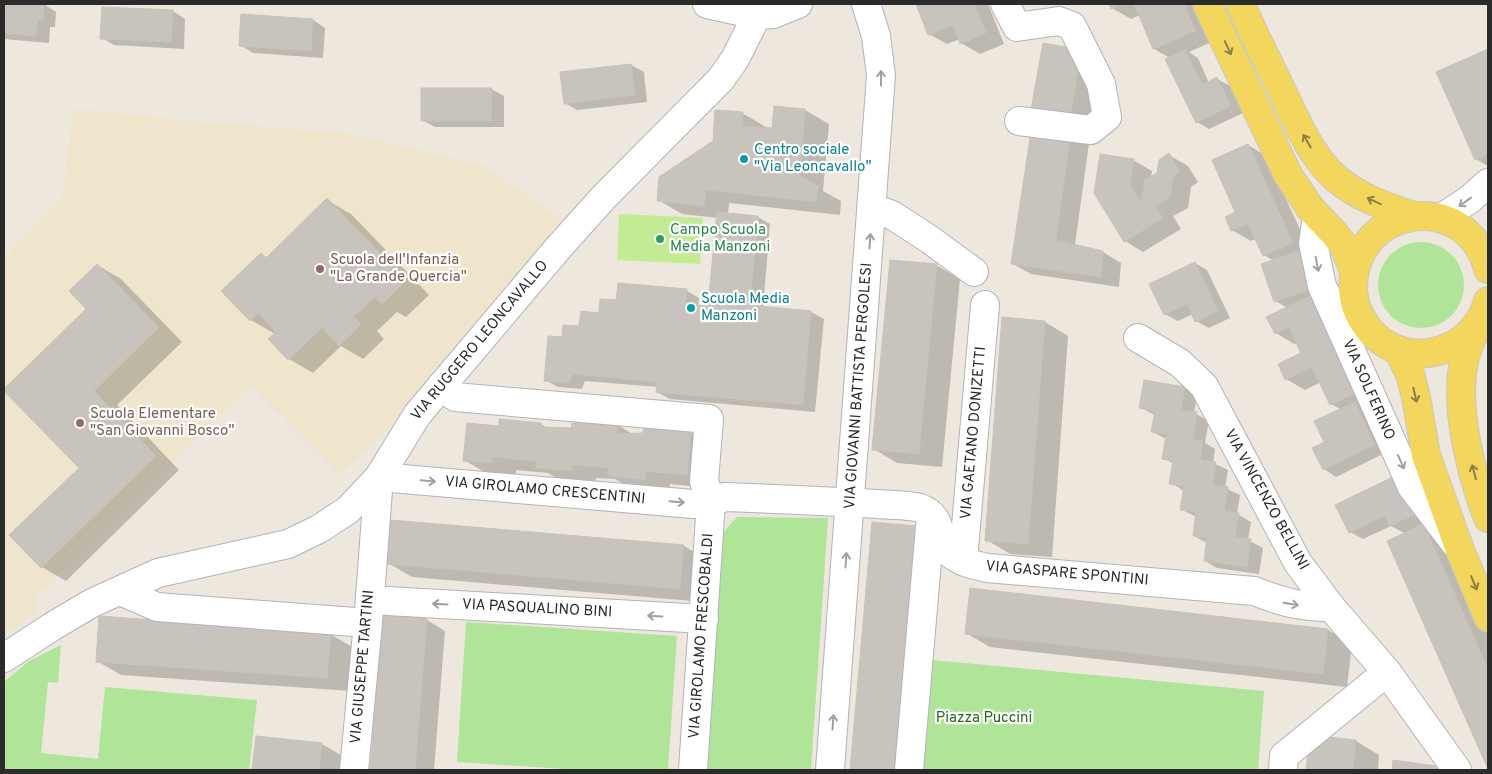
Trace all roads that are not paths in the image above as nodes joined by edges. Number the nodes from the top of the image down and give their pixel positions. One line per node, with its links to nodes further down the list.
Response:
1 (707, 4): 7 (street)
2 (798, 4): 7 (street)
3 (866, 4): 10 (street, VIA GIOVANNI BATTISTA PERGOLESI, one-way to 3)
4 (1005, 4): 8 (street)
5 (1207, 4): 11 (main road, VIA SOLFERINO, one-way to 11)
6 (1240, 4): 12 (main road, VIA SOLFERINO, one-way to 6)
7 (756, 14): 22 (street, VIA RUGGERO LEONCAVALLO)
8 (1019, 121)
9 (1488, 183): 13 (street, one-way to 13)
10 (872, 208): 16 (street); 25 (street, VIA GIOVANNI BATTISTA PERGOLESI, one-way to 10)
11 (1316, 216): 15 (main road, VIA SOLFERINO); 29 (street, VIA SOLFERINO, one-way to 29)
12 (1414, 216): 13 (main road, VIA SOLFERINO); 15 (main road, VIA SOLFERINO)
13 (1441, 218): 14 (main road, VIA SOLFERINO)
14 (1488, 269)
15 (1354, 271): 21 (main road, VIA SOLFERINO)
16 (974, 272)
17 (1488, 301): 19 (main road, VIA SOLFERINO)
18 (985, 305): 30 (street, VIA GAETANO DONIZETTI)
19 (1476, 328): 21 (main road, VIA SOLFERINO); 28 (main road, VIA SOLFERINO, one-way to 19)
20 (1138, 338): 32 (street, VIA VINCENZO BELLINI)
21 (1398, 350): 29 (main road, VIA SOLFERINO, one-way to 29)
22 (442, 385): 23 (street, VIA RUGGERO LEONCAVALLO); 24 (street, VIA GIROLAMO FRESCOBALDI)
23 (379, 477): 24 (street, VIA GIROLAMO CRESCENTINI, one-way to 24); 26 (street, VIA RUGGERO LEONCAVALLO); 31 (street, VIA GIUSEPPE TARTINI)
24 (711, 502): 25 (street); 38 (street, VIA GIROLAMO FRESCOBALDI)
25 (850, 502): 27 (street); 43 (street, VIA GIOVANNI BATTISTA PERGOLESI, one-way to 25)
26 (348, 510): 31 (street, VIA GIUSEPPE TARTINI); 33 (street, VIA RUGGERO LEONCAVALLO)
27 (931, 515): 30 (street, VIA GASPARE SPONTINI); 44 (street)
28 (1488, 518)
29 (1460, 550): 37 (main road, VIA SOLFERINO, one-way to 37)
30 (963, 561): 34 (street, VIA GASPARE SPONTINI)
31 (373, 564): 36 (street, VIA GIUSEPPE TARTINI)
32 (1308, 578): 34 (street, VIA GASPARE SPONTINI); 35 (street, VIA VINCENZO BELLINI)
33 (120, 591): 36 (street, VIA PASQUALINO BINI); 39 (street, VIA RUGGERO LEONCAVALLO)
34 (1254, 591): 35 (street, VIA GASPARE SPONTINI, one-way to 35)
35 (1331, 608): 40 (street, VIA VINCENZO BELLINI)
36 (369, 611): 38 (street, VIA PASQUALINO BINI, one-way to 36); 41 (street, VIA GIUSEPPE TARTINI)
37 (1488, 617)
38 (704, 619): 42 (street, VIA GIROLAMO FRESCOBALDI)
39 (4, 658)
40 (1387, 672): 45 (street); 46 (street, VIA VINCENZO BELLINI)
41 (354, 770)
42 (693, 770)
43 (830, 770)
44 (909, 770)
45 (1283, 770)
46 (1457, 770)

